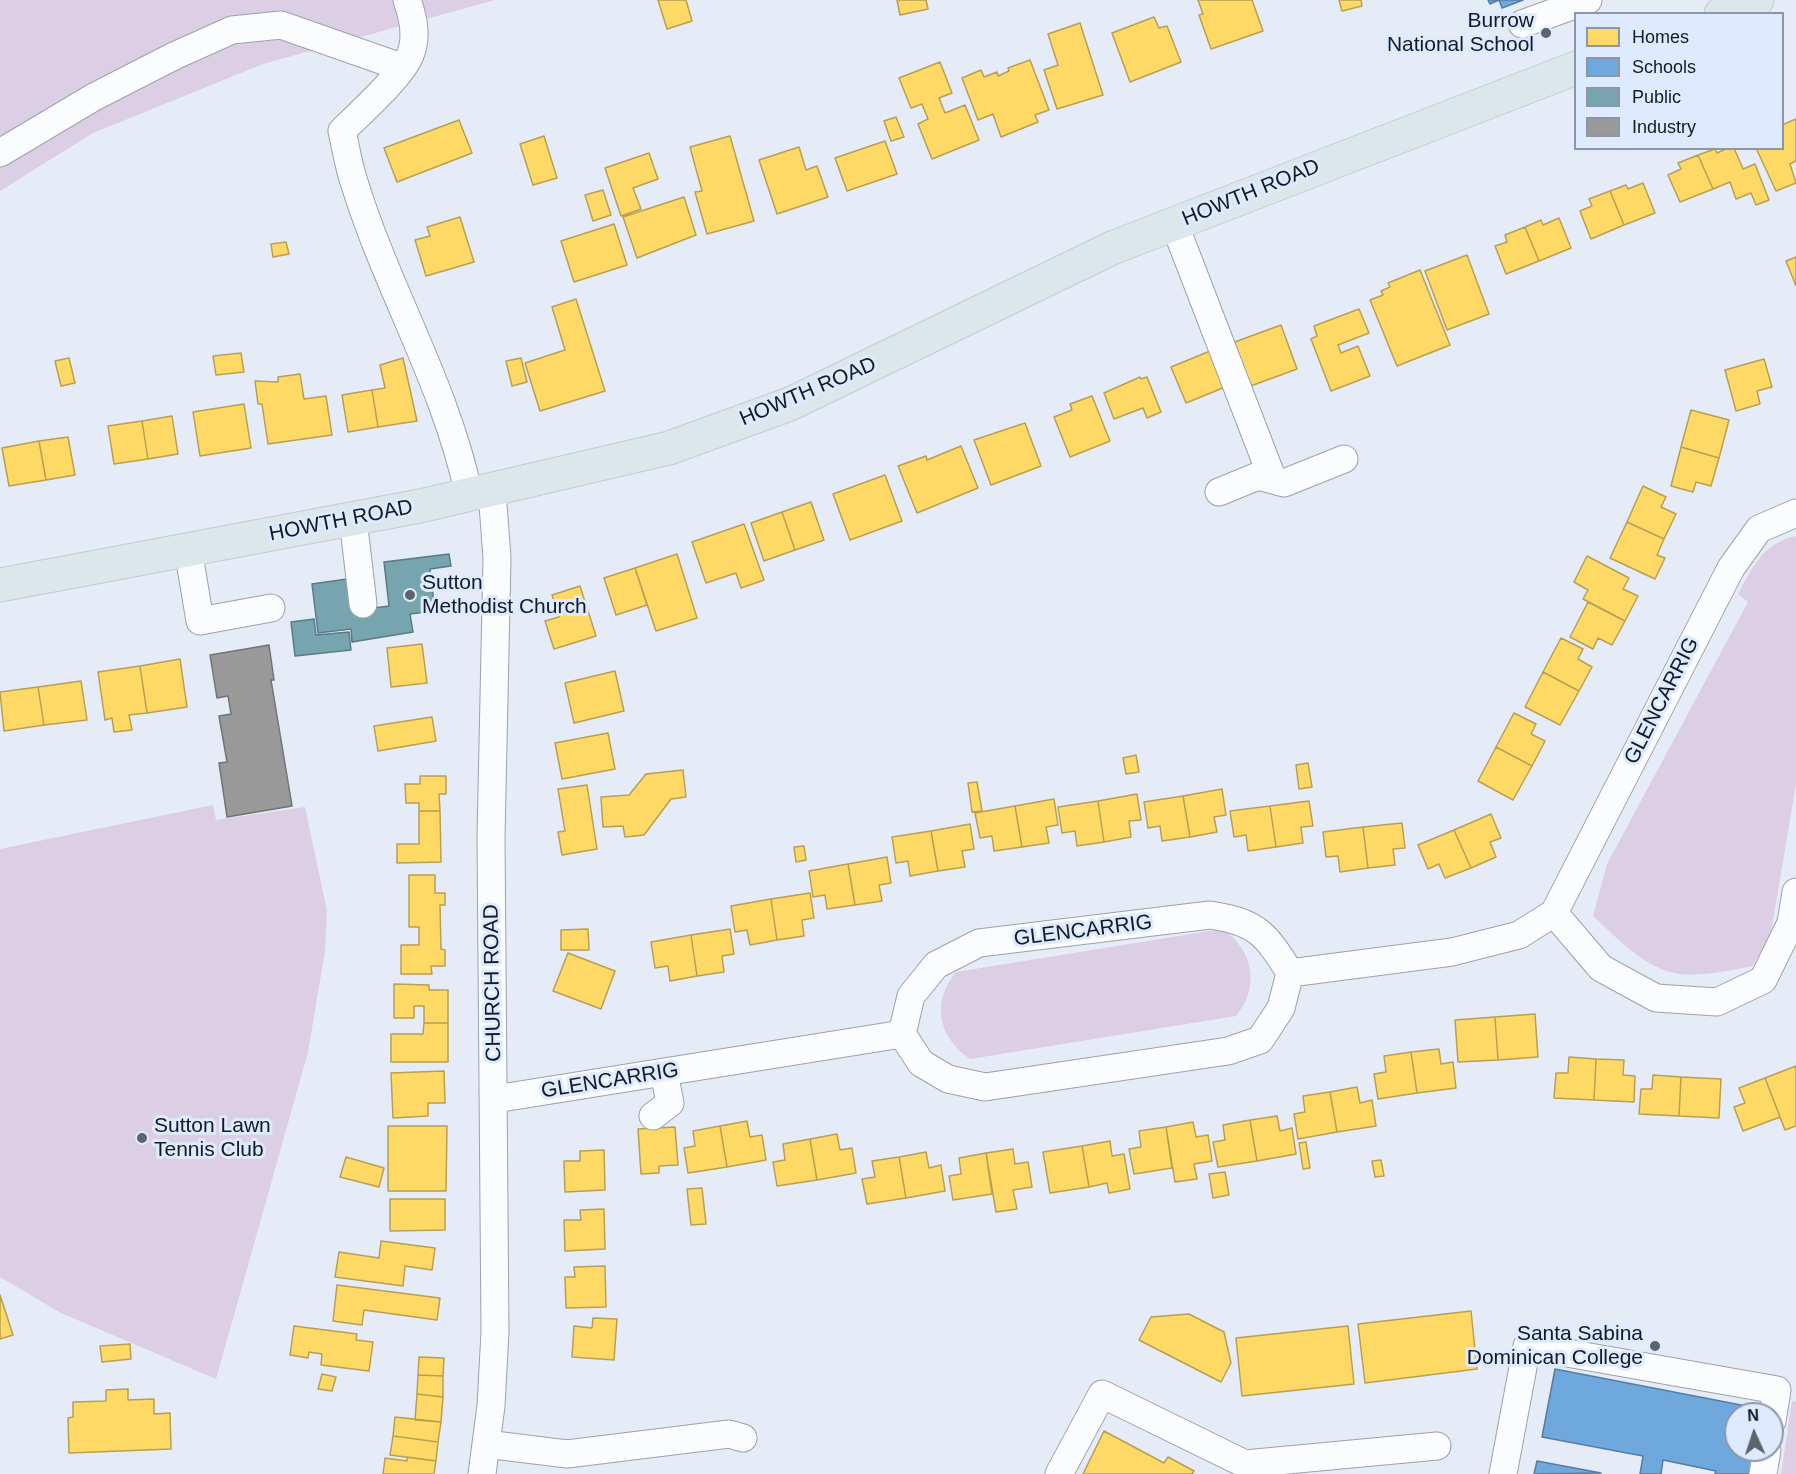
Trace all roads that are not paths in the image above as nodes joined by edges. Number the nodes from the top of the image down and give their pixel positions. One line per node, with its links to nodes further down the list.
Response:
1 (407, 0): 6 (street)
2 (1588, 0): 5 (street)
3 (1757, 0): 4 (main road)
4 (1726, 12)
5 (1522, 24)
6 (401, 67): 8 (street); 13 (street, CHURCH ROAD)
7 (1574, 68): 9 (main road, HOWTH ROAD)
8 (0, 153)
9 (1174, 224): 11 (street); 13 (main road, HOWTH ROAD)
10 (1344, 459): 11 (street)
11 (1273, 480): 12 (street)
12 (1219, 492)
13 (481, 493): 15 (main road, HOWTH ROAD); 25 (street, CHURCH ROAD)
14 (1796, 513): 21 (street, GLENCARRIG)
15 (353, 519): 16 (main road, HOWTH ROAD); 18 (street)
16 (188, 549): 17 (main road, HOWTH ROAD); 19 (street)
17 (0, 585)
18 (363, 604)
19 (271, 608)
20 (1796, 892): 21 (street)
21 (1554, 913): 22 (street, GLENCARRIG)
22 (1290, 973): 23 (street); 23 (street, GLENCARRIG)
23 (902, 1034): 24 (street, GLENCARRIG)
24 (664, 1072): 25 (street, GLENCARRIG); 26 (street)
25 (495, 1098): 29 (street, CHURCH ROAD)
26 (653, 1116)
27 (1775, 1402): 33 (street)
28 (743, 1438): 29 (street)
29 (486, 1444): 31 (street, CHURCH ROAD)
30 (1437, 1446): 32 (street)
31 (482, 1474)
32 (1059, 1474)
33 (1503, 1474)

